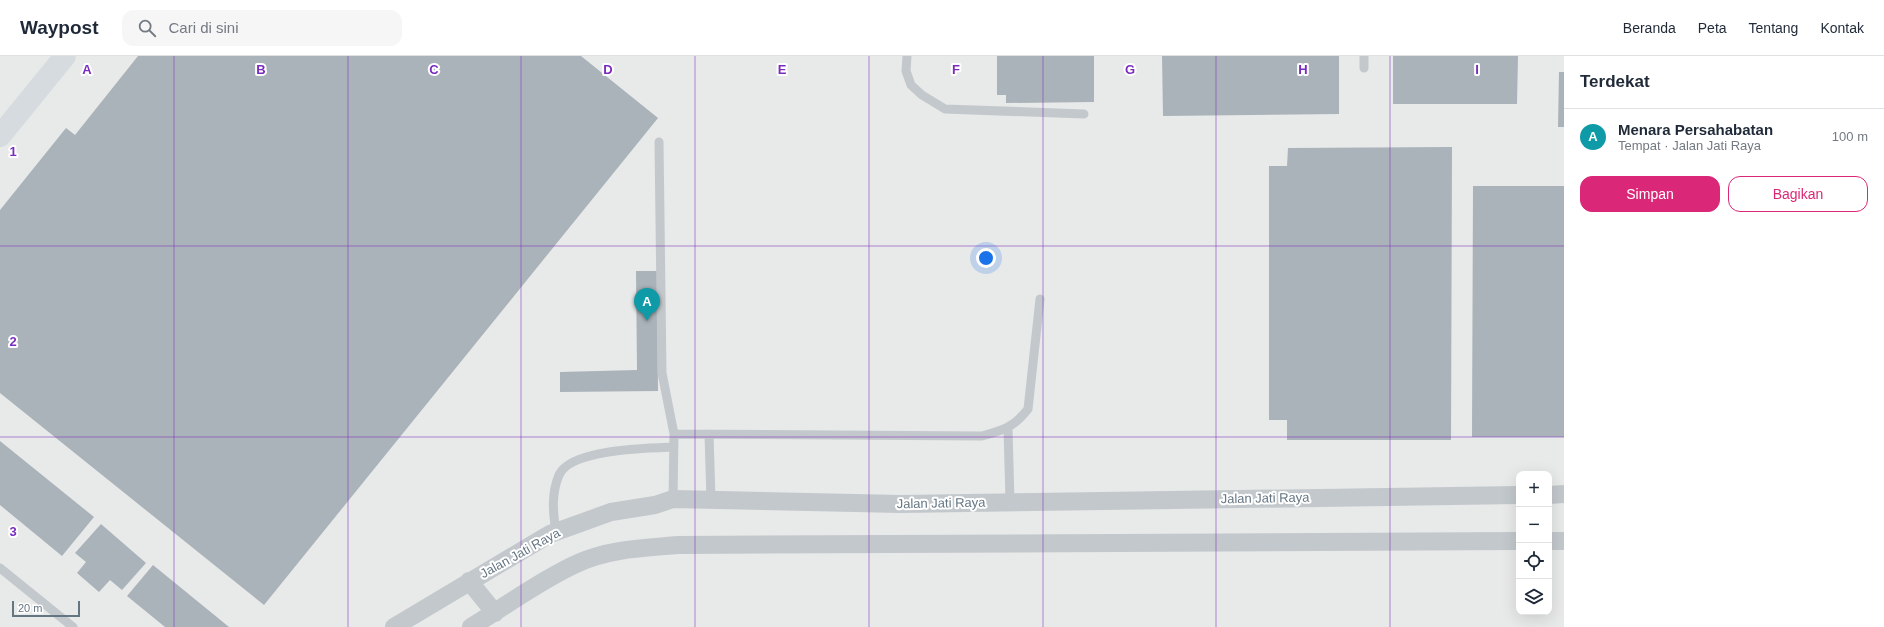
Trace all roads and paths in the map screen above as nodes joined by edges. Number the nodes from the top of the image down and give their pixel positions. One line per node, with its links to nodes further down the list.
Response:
1 (65, 56): 6 (main road)
2 (907, 56): 5 (lane)
3 (1364, 56): 4 (lane)
4 (1364, 68)
5 (1084, 114)
6 (0, 136)
7 (659, 142): 10 (lane)
8 (1040, 299): 9 (lane)
9 (1008, 428): 11 (lane); 18 (lane)
10 (674, 434): 11 (lane); 12 (lane)
11 (709, 434): 17 (lane)
12 (674, 447): 16 (lane); 19 (lane)
13 (1564, 494): 15 (street)
14 (1516, 495): 18 (street, Jalan Jati Raya)
15 (1552, 495)
16 (673, 499): 17 (street, Jalan Jati Raya); 19 (street, Jalan Jati Raya)
17 (711, 500): 18 (street, Jalan Jati Raya)
18 (1010, 502)
19 (556, 532): 24 (street, Jalan Jati Raya)
20 (1516, 541): 25 (street)
21 (1552, 541): 22 (street)
22 (1564, 541)
23 (0, 568): 26 (lane)
24 (469, 581): 25 (street); 27 (street, Jalan Jati Raya)
25 (496, 613): 28 (street)
26 (73, 627)
27 (394, 627)
28 (471, 627)

